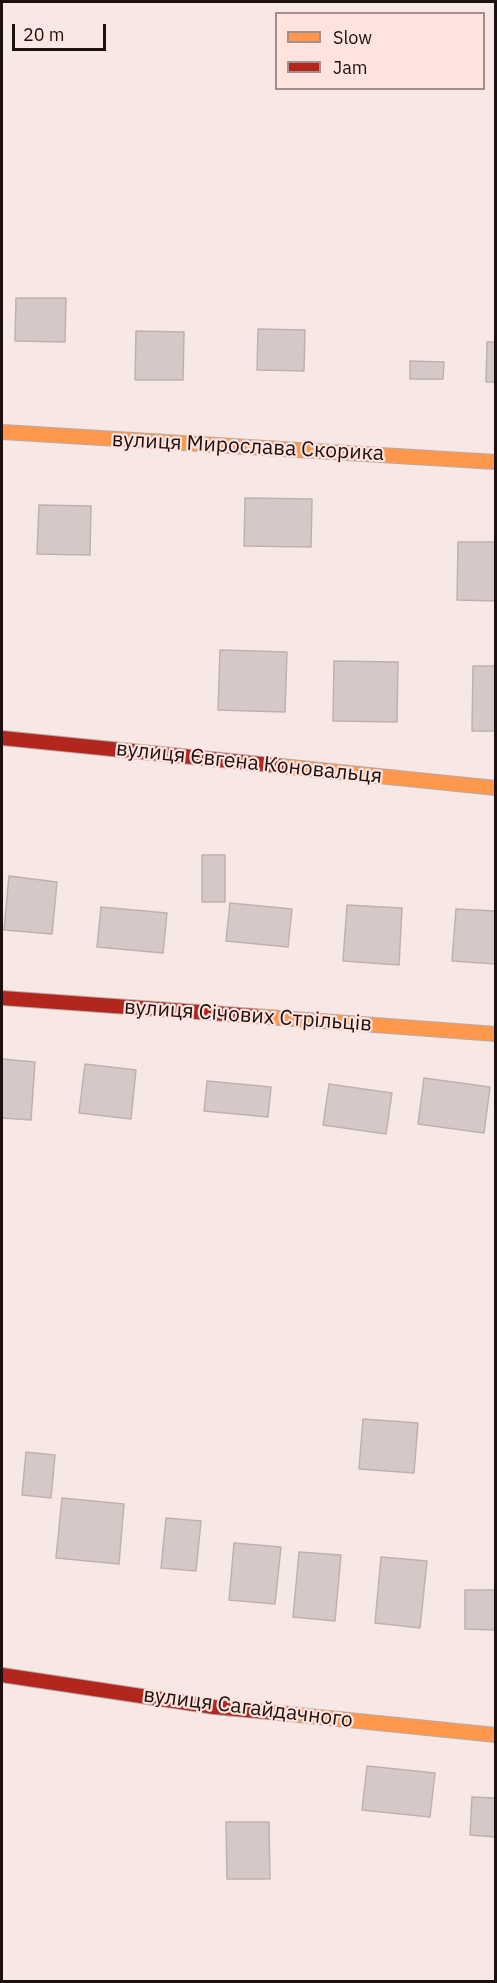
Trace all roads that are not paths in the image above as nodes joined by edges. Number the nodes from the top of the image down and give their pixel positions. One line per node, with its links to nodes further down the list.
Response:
1 (2, 432): 2 (street, вулиця Мирослава Скорика)
2 (495, 462)
3 (2, 738): 4 (street, вулиця Євгена Коновальця)
4 (495, 788)
5 (2, 998): 6 (street, вулиця Січових Стрільців)
6 (495, 1034)
7 (2, 1675): 8 (street, вулиця Сагайдачного)
8 (495, 1735)

